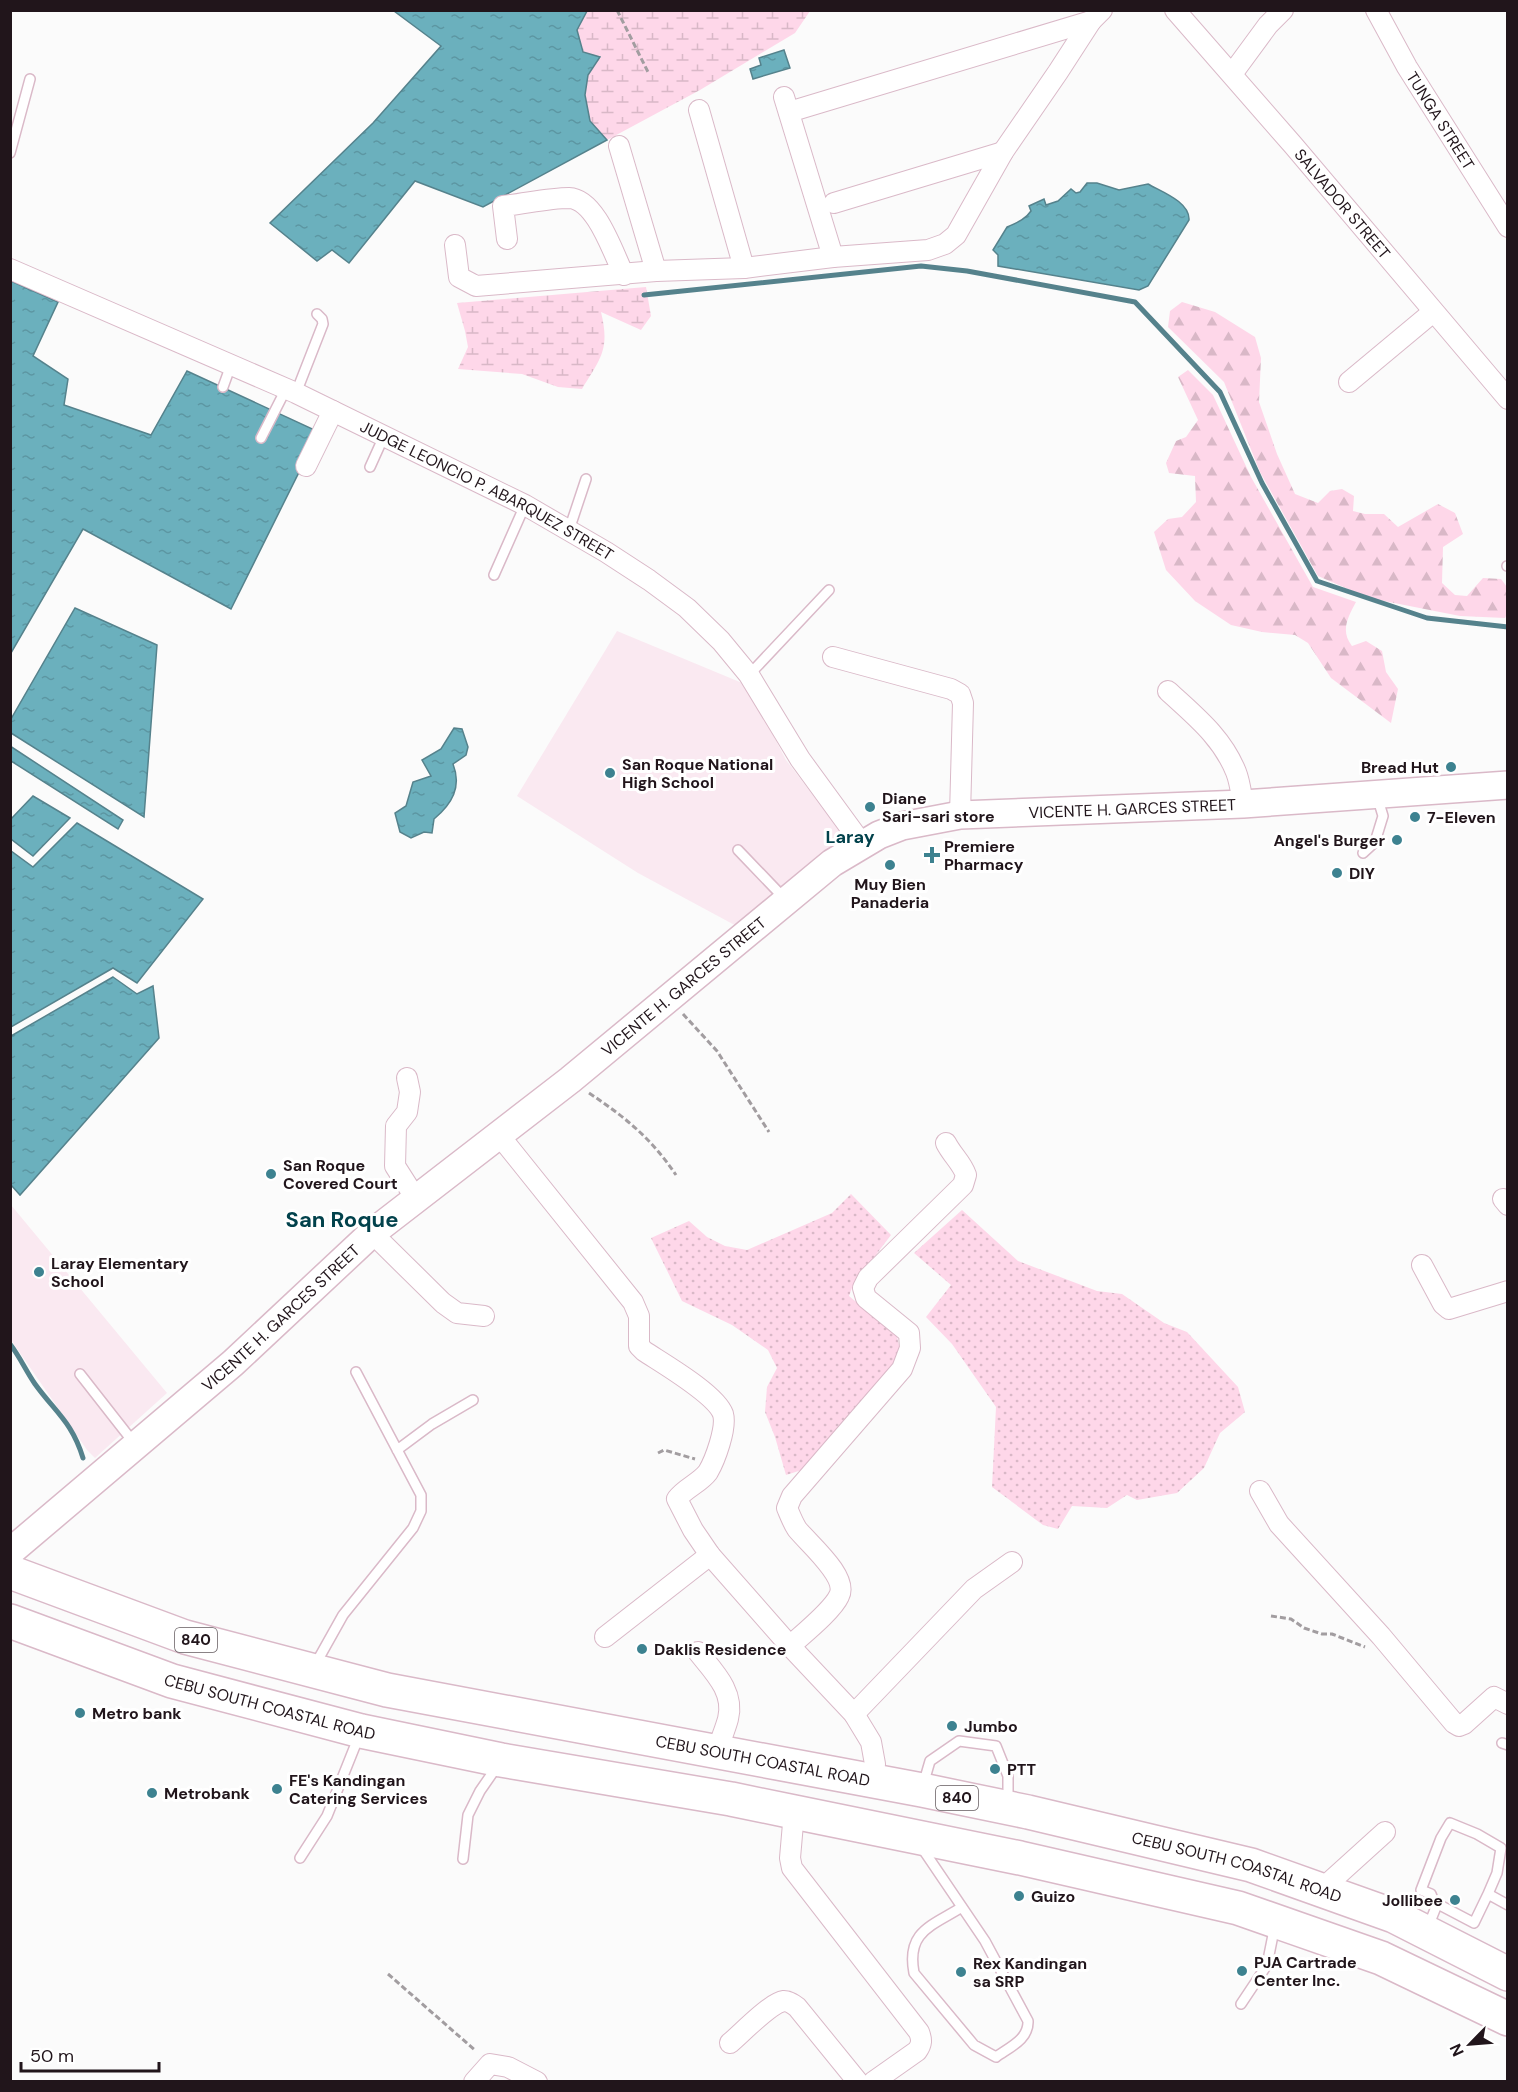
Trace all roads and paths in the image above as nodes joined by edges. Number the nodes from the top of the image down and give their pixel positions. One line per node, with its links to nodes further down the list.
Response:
1 (617, 10): 6 (path)
2 (1175, 10): 7 (street, SALVADOR STREET)
3 (1283, 10): 7 (street)
4 (1376, 10): 14 (street, TUNGA STREET)
5 (1097, 16): 11 (street); 17 (street)
6 (648, 74)
7 (1232, 74): 22 (street, SALVADOR STREET)
8 (30, 79): 12 (lane)
9 (699, 110): 18 (street)
10 (619, 146): 20 (street)
11 (1004, 152): 13 (street); 17 (street)
12 (10, 153)
13 (834, 203)
14 (1508, 227)
15 (507, 239): 21 (street)
16 (456, 245): 21 (street)
17 (833, 257): 18 (street)
18 (744, 268): 20 (street)
19 (10, 269): 24 (street, JUDGE LEONCIO P. ABARQUEZ STREET)
20 (656, 271): 21 (street)
21 (624, 275)
22 (1433, 312): 25 (street); 28 (street, SALVADOR STREET)
23 (316, 314): 27 (lane)
24 (231, 365): 26 (lane); 27 (street, JUDGE LEONCIO P. ABARQUEZ STREET)
25 (1349, 381)
26 (223, 387)
27 (291, 391): 29 (street, JUDGE LEONCIO P. ABARQUEZ STREET); 31 (lane)
28 (1508, 399)
29 (333, 411): 30 (street, JUDGE LEONCIO P. ABARQUEZ STREET); 32 (street)
30 (384, 436): 33 (lane); 35 (street, JUDGE LEONCIO P. ABARQUEZ STREET)
31 (261, 438)
32 (306, 466)
33 (370, 467)
34 (586, 478): 36 (lane)
35 (525, 505): 36 (street, JUDGE LEONCIO P. ABARQUEZ STREET); 37 (lane)
36 (569, 530): 40 (street, JUDGE LEONCIO P. ABARQUEZ STREET)
37 (494, 575)
38 (829, 590): 40 (lane)
39 (833, 657): 45 (street)
40 (749, 675): 46 (street, JUDGE LEONCIO P. ABARQUEZ STREET)
41 (1168, 691): 44 (street)
42 (1508, 785): 43 (street, VICENTE H. GARCES STREET)
43 (1376, 794): 44 (street, VICENTE H. GARCES STREET); 48 (lane)
44 (1243, 804): 45 (street, VICENTE H. GARCES STREET)
45 (960, 815): 46 (street, VICENTE H. GARCES STREET)
46 (862, 844): 49 (street, VICENTE H. GARCES STREET)
47 (738, 850): 49 (lane)
48 (1363, 853)
49 (787, 901): 50 (street, VICENTE H. GARCES STREET)
50 (669, 999): 52 (street, VICENTE H. GARCES STREET); 53 (path)
51 (407, 1078): 57 (street)
52 (570, 1080): 54 (street, VICENTE H. GARCES STREET); 56 (path)
53 (769, 1132)
54 (499, 1135): 57 (street, VICENTE H. GARCES STREET); 68 (street)
55 (946, 1143): 78 (street)
56 (676, 1174)
57 (416, 1199): 58 (street, VICENTE H. GARCES STREET)
58 (372, 1233): 61 (street); 65 (street, VICENTE H. GARCES STREET)
59 (1422, 1265): 60 (street)
60 (1508, 1291)
61 (484, 1316)
62 (356, 1372): 66 (lane)
63 (80, 1374): 65 (lane)
64 (472, 1400): 66 (lane)
65 (136, 1445): 70 (street, VICENTE H. GARCES STREET)
66 (397, 1450): 80 (lane)
67 (658, 1453): 68 (path)
68 (711, 1465): 71 (street)
69 (1260, 1491): 76 (street)
70 (10, 1552)
71 (710, 1556): 77 (street); 78 (street)
72 (1012, 1562): 82 (street)
73 (10, 1572): 80 (highway, CEBU SOUTH COASTAL ROAD / 840)
74 (1271, 1616): 76 (path)
75 (10, 1621): 83 (highway, CEBU SOUTH COASTAL ROAD)
76 (1381, 1636): 81 (street)
77 (605, 1637)
78 (790, 1646): 82 (street)
79 (698, 1652): 84 (street)
80 (312, 1670): 84 (highway, CEBU SOUTH COASTAL ROAD / 840)
81 (1508, 1704)
82 (854, 1714): 86 (street)
83 (361, 1731): 85 (highway, CEBU SOUTH COASTAL ROAD); 92 (lane)
84 (717, 1752): 86 (highway, CEBU SOUTH COASTAL ROAD / 840)
85 (501, 1760): 89 (highway, CEBU SOUTH COASTAL ROAD); 93 (lane)
86 (873, 1781): 87 (highway, CEBU SOUTH COASTAL ROAD / 840)
87 (921, 1790): 88 (highway, CEBU SOUTH COASTAL ROAD / 840); 88 (lane)
88 (1008, 1808): 94 (highway, CEBU SOUTH COASTAL ROAD / 840)
89 (794, 1812): 91 (highway, CEBU SOUTH COASTAL ROAD); 109 (street)
90 (1385, 1832): 94 (street)
91 (915, 1837): 97 (lane); 99 (highway, CEBU SOUTH COASTAL ROAD)
92 (300, 1858)
93 (463, 1859)
94 (1322, 1889): 98 (highway, CEBU SOUTH COASTAL ROAD / 840)
95 (1488, 1894): 96 (lane); 98 (lane); 98 (lane)
96 (1508, 1905)
97 (962, 1907): 97 (lane)
98 (1430, 1917): 101 (highway, CEBU SOUTH COASTAL ROAD / 840)
99 (1275, 1922): 102 (lane); 103 (highway, CEBU SOUTH COASTAL ROAD)
100 (388, 1974): 105 (path)
101 (1508, 1974)
102 (1241, 2004)
103 (1508, 2019)
104 (730, 2043): 108 (street)
105 (490, 2064): 106 (street); 107 (street)
106 (474, 2082)
107 (537, 2082)
108 (858, 2082)
109 (873, 2082)

